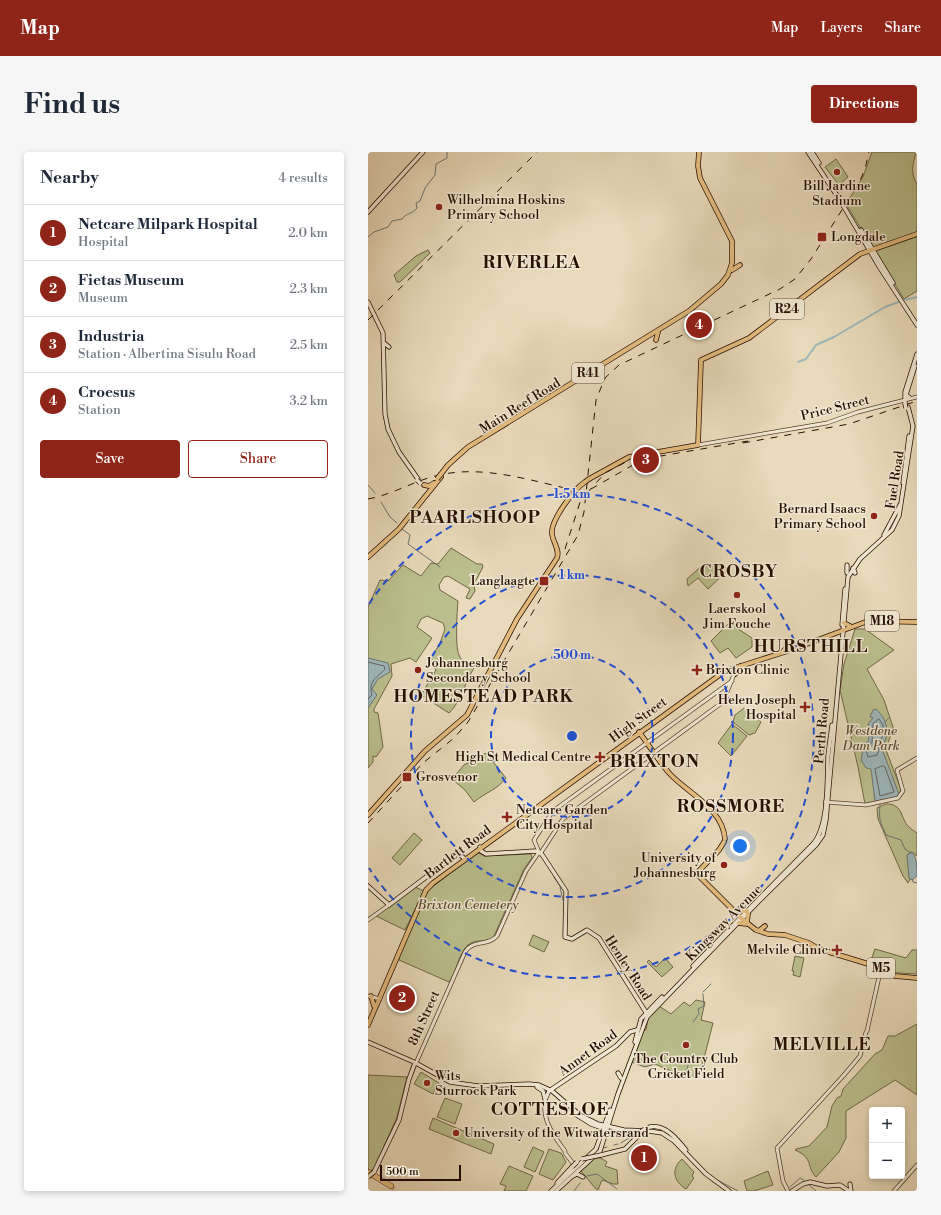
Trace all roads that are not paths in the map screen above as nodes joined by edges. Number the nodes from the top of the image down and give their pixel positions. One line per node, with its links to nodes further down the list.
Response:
1 (422, 152): 8 (main road)
2 (701, 152): 12 (main road, Main Reef Road / R41); 12 (main road, Main Reef Road / R41)
3 (808, 152): 5 (main road)
4 (813, 153): 7 (main road)
5 (828, 180): 6 (main road); 7 (main road)
6 (825, 185)
7 (844, 205): 10 (main road)
8 (368, 211)
9 (917, 234): 10 (main road, R24)
10 (871, 250): 15 (main road); 16 (main road); 29 (main road, R24)
11 (740, 265): 12 (main road)
12 (731, 270): 14 (main road, Main Reef Road / R41)
13 (368, 304): 19 (main road); 31 (main road)
14 (687, 313): 17 (main road, Main Reef Road / R41); 21 (main road, Main Reef Road / R41)
15 (917, 322)
16 (917, 325)
17 (658, 332): 18 (main road, Main Reef Road / R41); 18 (main road)
18 (649, 338): 21 (main road, Main Reef Road / R41)
19 (384, 343): 20 (main road); 31 (main road)
20 (389, 347)
21 (624, 352): 24 (main road, Main Reef Road / R41)
22 (917, 354): 27 (main road)
23 (917, 360): 27 (main road)
24 (581, 379): 28 (main road, Main Reef Road / R41); 28 (main road, Main Reef Road / R41)
25 (917, 397): 26 (street)
26 (910, 398): 27 (main road)
27 (906, 402): 29 (street, Price Street); 39 (main road, Fuel Road); 39 (main road, Fuel Road)
28 (496, 431): 30 (main road, Main Reef Road / R41)
29 (698, 445): 32 (main road, bridge)
30 (441, 476): 33 (main road, Main Reef Road / R41); 34 (main road, Main Reef Road / R41)
31 (420, 482): 33 (main road); 34 (main road); 35 (main road)
32 (584, 482): 36 (main road); 36 (main road)
33 (434, 483): 34 (main road, Main Reef Road / R41)
34 (430, 490): 35 (main road, Main Reef Road / R41); 38 (main road, Main Reef Road / R41)
35 (424, 496): 37 (main road, Main Reef Road / R41)
36 (570, 499): 54 (main road)
37 (368, 554)
38 (368, 557)
39 (850, 570): 41 (main road); 42 (main road, Perth Road)
40 (917, 621): 42 (main road, M18)
41 (844, 623): 42 (main road)
42 (844, 631): 44 (main road); 45 (main road); 53 (main road, Perth Road)
43 (789, 646): 44 (main road)
44 (782, 651): 46 (main road)
45 (745, 664): 46 (main road); 47 (main road)
46 (737, 666): 47 (street); 49 (main road, High Street)
47 (734, 674): 48 (street)
48 (732, 681): 50 (street); 51 (street, 8th Street)
49 (639, 732): 50 (main road, M5); 55 (main road, High Street)
50 (647, 742): 51 (main road, M5); 59 (street)
51 (655, 752): 59 (street, 8th Street); 66 (main road, M5)
52 (917, 758): 53 (street)
53 (827, 802): 56 (main road, Perth Road); 57 (main road, Perth Road)
54 (368, 815)
55 (526, 815): 58 (main road, Bartlett Road)
56 (826, 827): 65 (main road, Kingsway Avenue)
57 (820, 835): 61 (main road, Kingsway Avenue)
58 (481, 846): 59 (main road); 60 (main road, Bartlett Road)
59 (540, 853): 77 (main road, Henley Road); 83 (street, 8th Street)
60 (465, 859): 64 (main road); 75 (main road, Bartlett Road)
61 (791, 866): 62 (main road, Kingsway Avenue); 62 (main road)
62 (786, 868): 65 (main road, Kingsway Avenue)
63 (368, 886): 64 (main road)
64 (389, 904): 67 (street)
65 (747, 912): 66 (main road); 66 (main road)
66 (742, 918): 68 (main road); 68 (main road); 70 (main road, M5); 70 (main road, M5)
67 (368, 920)
68 (737, 922): 77 (main road, Kingsway Avenue); 77 (main road, Kingsway Avenue)
69 (765, 926): 70 (main road)
70 (762, 934): 71 (main road, M5); 71 (main road, M5)
71 (809, 942): 72 (main road, M5)
72 (881, 969): 73 (main road, M5); 108 (street)
73 (917, 977)
74 (370, 996): 75 (street); 76 (main road)
75 (379, 999): 76 (main road); 79 (main road)
76 (374, 1006): 78 (main road)
77 (646, 1015): 80 (main road, Kingsway Avenue); 81 (main road, Kingsway Avenue)
78 (368, 1019)
79 (368, 1025)
80 (637, 1030): 81 (main road, Kingsway Avenue); 88 (main road, Annet Road)
81 (638, 1035): 87 (main road); 94 (main road, Annet Road); 97 (main road)
82 (368, 1042): 83 (main road)
83 (414, 1063): 84 (main road); 86 (main road); 91 (main road)
84 (422, 1069): 86 (main road); 91 (main road)
85 (618, 1073): 87 (main road)
86 (411, 1074): 102 (main road)
87 (621, 1078): 97 (main road)
88 (557, 1085): 90 (main road); 94 (main road, Annet Road)
89 (499, 1086): 90 (main road, Annet Road); 92 (main road, Annet Road); 93 (main road, Annet Road)
90 (543, 1086): 94 (main road, Annet Road)
91 (478, 1087): 92 (main road, Annet Road); 92 (main road, Annet Road)
92 (490, 1087)
93 (537, 1087): 94 (main road, Annet Road); 95 (main road)
94 (550, 1091): 95 (street); 96 (main road); 97 (main road)
95 (545, 1101): 101 (street)
96 (598, 1127): 97 (main road); 99 (main road)
97 (605, 1128): 98 (main road); 99 (main road); 103 (main road)
98 (621, 1133): 99 (main road); 111 (main road)
99 (602, 1137): 101 (main road)
100 (917, 1165): 115 (street)
101 (577, 1167): 103 (main road, bridge); 105 (main road); 109 (main road)
102 (369, 1174): 107 (highway)
103 (706, 1174): 112 (main road)
104 (583, 1177): 105 (main road)
105 (570, 1178): 110 (main road)
106 (850, 1184): 114 (main road)
107 (391, 1187)
108 (787, 1190)
109 (551, 1191)
110 (556, 1191)
111 (725, 1191)
112 (729, 1191)
113 (792, 1191): 114 (main road)
114 (849, 1191)
115 (894, 1191)

